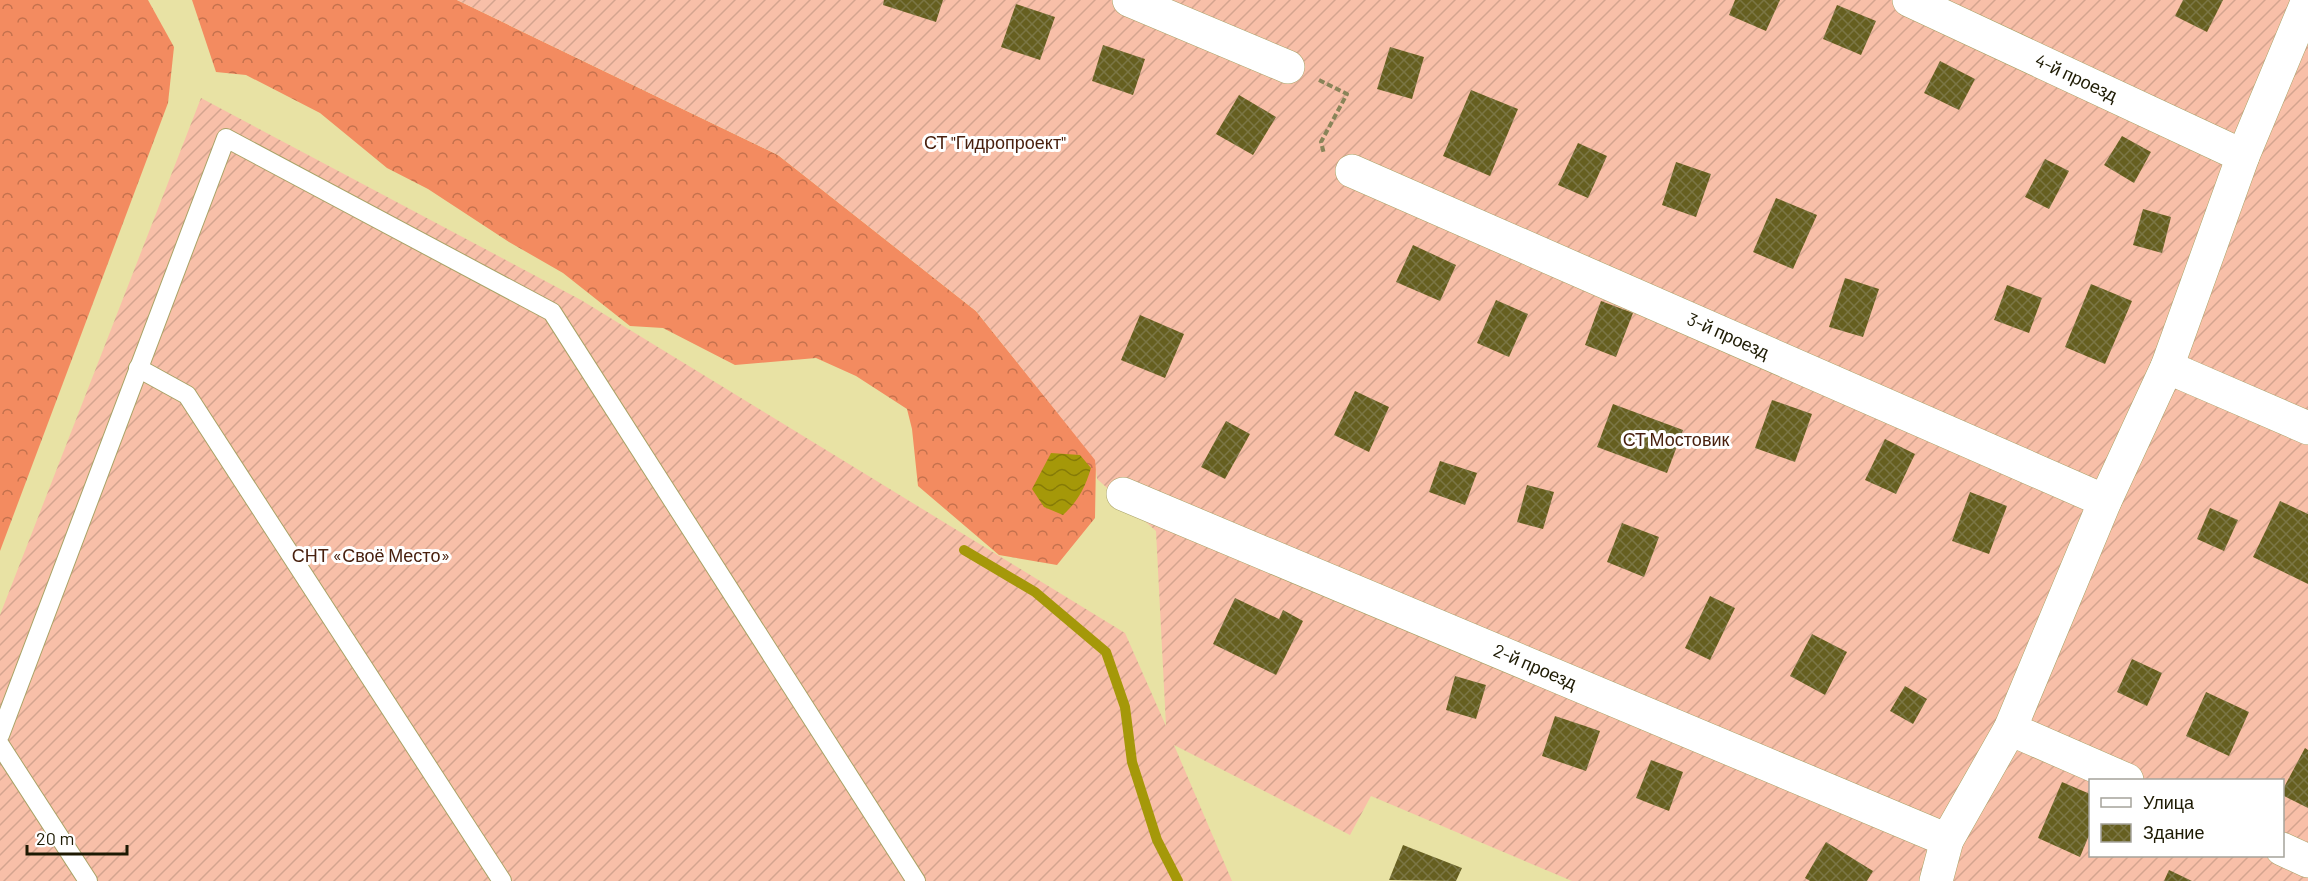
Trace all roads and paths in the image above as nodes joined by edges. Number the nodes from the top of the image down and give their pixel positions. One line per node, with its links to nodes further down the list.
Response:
1 (1129, 0): 4 (street)
2 (1909, 0): 7 (street, 4-й проезд)
3 (2308, 0): 5 (street)
4 (1181, 11): 6 (street)
5 (2297, 56): 7 (street)
6 (1288, 67): 8 (path)
7 (2242, 156): 9 (street)
8 (1352, 171): 13 (street, 3-й проезд)
9 (2167, 367): 11 (street); 13 (street)
10 (138, 368): 15 (lane); 22 (lane); 23 (lane)
11 (2308, 428)
12 (1123, 494): 18 (street, 2-й проезд)
13 (2105, 501): 14 (street)
14 (2010, 729): 17 (street); 18 (street)
15 (0, 735)
16 (0, 745): 21 (lane)
17 (2125, 779)
18 (1947, 840): 24 (street)
19 (2284, 849): 20 (street)
20 (2308, 861)
21 (88, 881)
22 (502, 881)
23 (916, 881)
24 (1936, 881)

